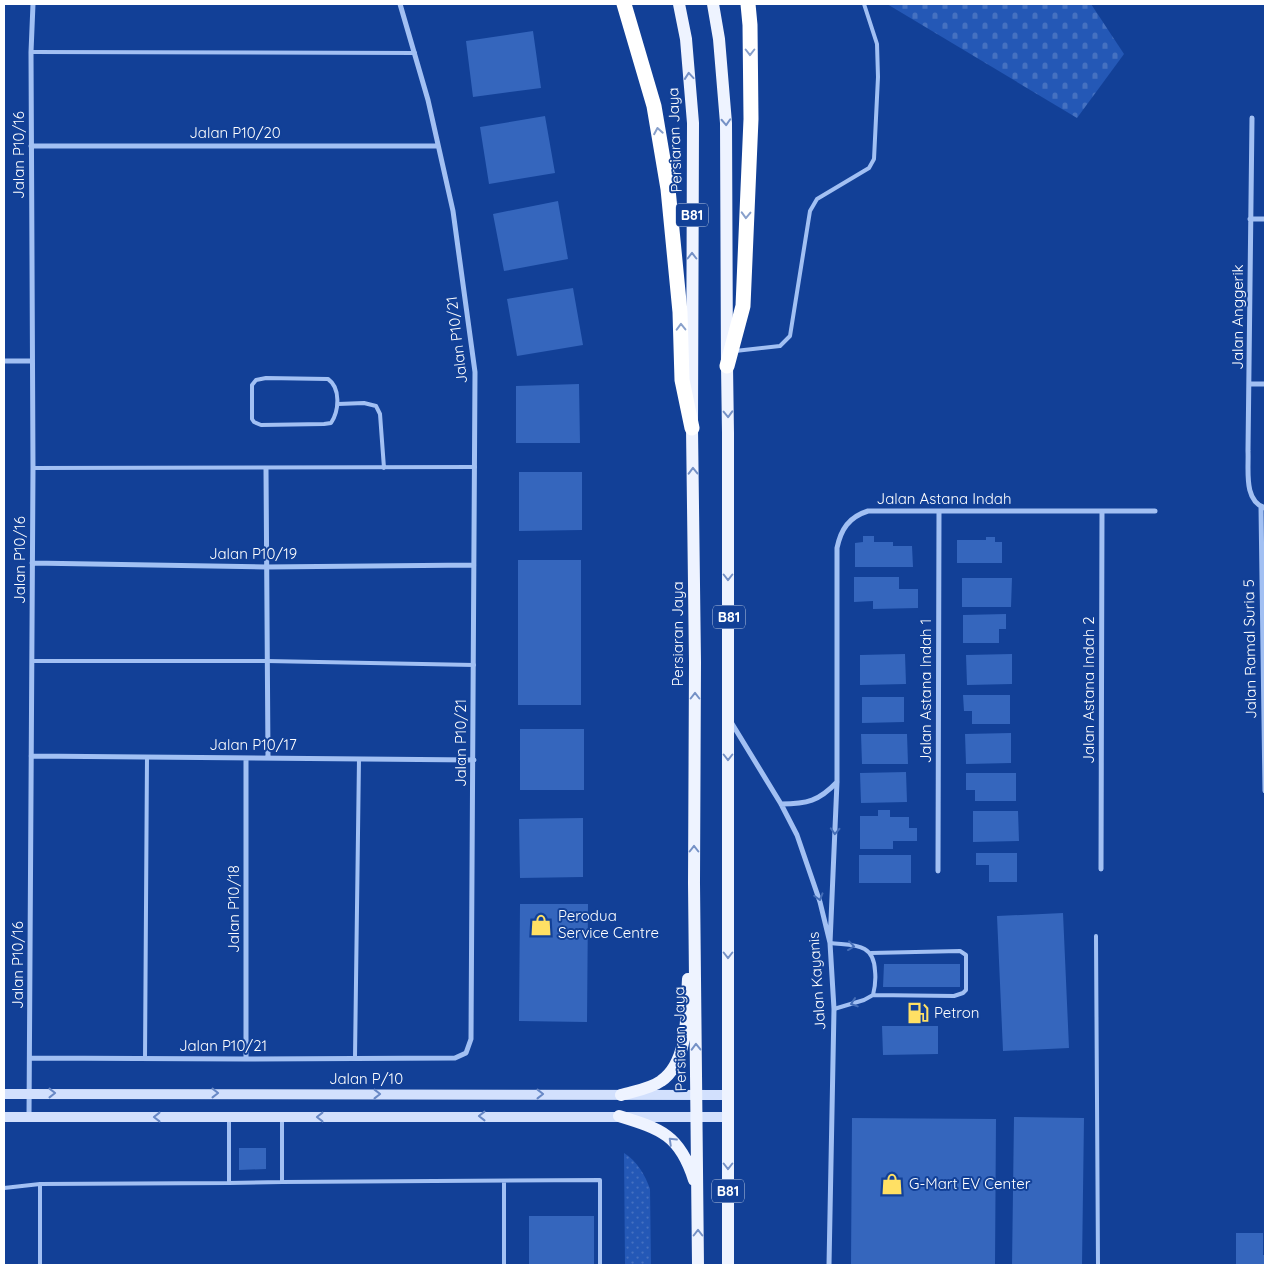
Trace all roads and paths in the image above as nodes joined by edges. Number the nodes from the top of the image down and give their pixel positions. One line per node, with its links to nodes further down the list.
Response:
1 (34, 4): 8 (street, Jalan P10/16)
2 (400, 4): 9 (street, Jalan P10/21)
3 (624, 4): 21 (highway, one-way to 3)
4 (679, 4): 21 (main road, Persiaran Jaya / B81, one-way to 4)
5 (712, 4): 15 (main road, B81, one-way to 15)
6 (748, 4): 15 (highway, one-way to 15)
7 (864, 4): 15 (lane)
8 (32, 52): 9 (lane); 11 (street, Jalan P10/16)
9 (415, 53): 12 (street, Jalan P10/21)
10 (1252, 118): 13 (street, Jalan Anggerik)
11 (32, 146): 12 (street, Jalan P10/20); 17 (street, Jalan P10/16)
12 (438, 146): 22 (street, Jalan P10/21)
13 (1250, 219): 14 (street); 18 (street, Jalan Anggerik)
14 (1265, 219)
15 (729, 358): 36 (main road, B81, one-way to 36)
16 (4, 361): 17 (street)
17 (32, 361): 23 (street, Jalan P10/16)
18 (1250, 384): 19 (street); 26 (street, Jalan Anggerik)
19 (1265, 384)
20 (338, 404): 20 (lane); 24 (lane)
21 (692, 428): 48 (main road, Persiaran Jaya / B81, one-way to 21)
22 (475, 467): 24 (lane); 31 (street, Jalan P10/21)
23 (33, 468): 25 (lane); 30 (street, Jalan P10/16)
24 (384, 468): 25 (lane)
25 (266, 469): 32 (street)
26 (1263, 508): 44 (street, Jalan Ramal Suria 5)
27 (939, 511): 28 (street, Jalan Astana Indah); 43 (street, Jalan Astana Indah); 47 (street, Jalan Astana Indah 1)
28 (1102, 511): 29 (street, Jalan Astana Indah); 46 (street, Jalan Astana Indah 2)
29 (1155, 511)
30 (32, 563): 32 (street, Jalan P10/19); 33 (street, Jalan P10/16)
31 (474, 565): 32 (street, Jalan P10/19); 35 (street, Jalan P10/21)
32 (266, 567): 34 (street)
33 (32, 661): 34 (lane); 37 (street, Jalan P10/16)
34 (267, 661): 35 (lane); 39 (street)
35 (474, 665): 42 (street, Jalan P10/21)
36 (729, 717): 45 (street, Jalan Kayanis); 62 (main road, B81, one-way to 62)
37 (31, 756): 38 (street, Jalan P10/17); 55 (street, Jalan P10/16)
38 (148, 757): 40 (street, Jalan P10/17); 56 (lane)
39 (268, 757): 40 (street, Jalan P10/17); 41 (street, Jalan P10/17)
40 (246, 758): 57 (street, Jalan P10/18)
41 (359, 759): 42 (street, Jalan P10/17); 54 (lane)
42 (474, 760): 54 (street, Jalan P10/21)
43 (838, 782): 45 (street); 50 (street, Jalan Astana Indah, one-way to 50)
44 (1265, 790)
45 (780, 804): 50 (street, Jalan Kayanis, one-way to 50)
46 (1101, 868)
47 (938, 871)
48 (694, 884): 60 (main road); 61 (main road, Persiaran Jaya / B81, one-way to 48)
49 (1096, 936): 82 (lane)
50 (830, 943): 51 (lane, one-way to 51); 53 (street, Jalan Kayanis)
51 (871, 953): 52 (lane); 52 (lane)
52 (872, 995): 53 (lane, one-way to 53)
53 (834, 1009): 81 (street, Jalan Kayanis)
54 (355, 1057): 57 (street, Jalan P10/21)
55 (30, 1058): 56 (street, Jalan P10/21); 58 (street, Jalan P10/16)
56 (144, 1059): 57 (street, Jalan P10/21)
57 (246, 1059)
58 (29, 1093): 59 (street, Jalan P/10); 60 (street, Jalan P/10, one-way to 60); 65 (street, Jalan P10/16)
59 (4, 1094)
60 (620, 1094): 61 (street, Jalan P/10)
61 (697, 1095): 62 (street, Jalan P/10); 68 (main road, Persiaran Jaya / B81)
62 (728, 1095): 69 (main road, B81)
63 (619, 1116): 67 (street, one-way to 67); 68 (street); 75 (main road, one-way to 63)
64 (4, 1117): 65 (street)
65 (29, 1117): 66 (street, one-way to 65)
66 (229, 1117): 67 (street); 72 (lane)
67 (282, 1117): 71 (lane)
68 (698, 1117): 69 (street); 75 (main road, Persiaran Jaya / B81)
69 (728, 1117): 80 (main road, B81, one-way to 80)
70 (504, 1181): 71 (lane); 77 (lane); 78 (lane)
71 (282, 1182): 72 (lane)
72 (229, 1183): 73 (lane)
73 (40, 1184): 74 (lane); 76 (lane)
74 (4, 1188)
75 (698, 1200): 79 (main road, Persiaran Jaya / B81, one-way to 75)
76 (40, 1265)
77 (504, 1265)
78 (600, 1265)
79 (698, 1265)
80 (728, 1265)
81 (829, 1265)
82 (1098, 1265)

